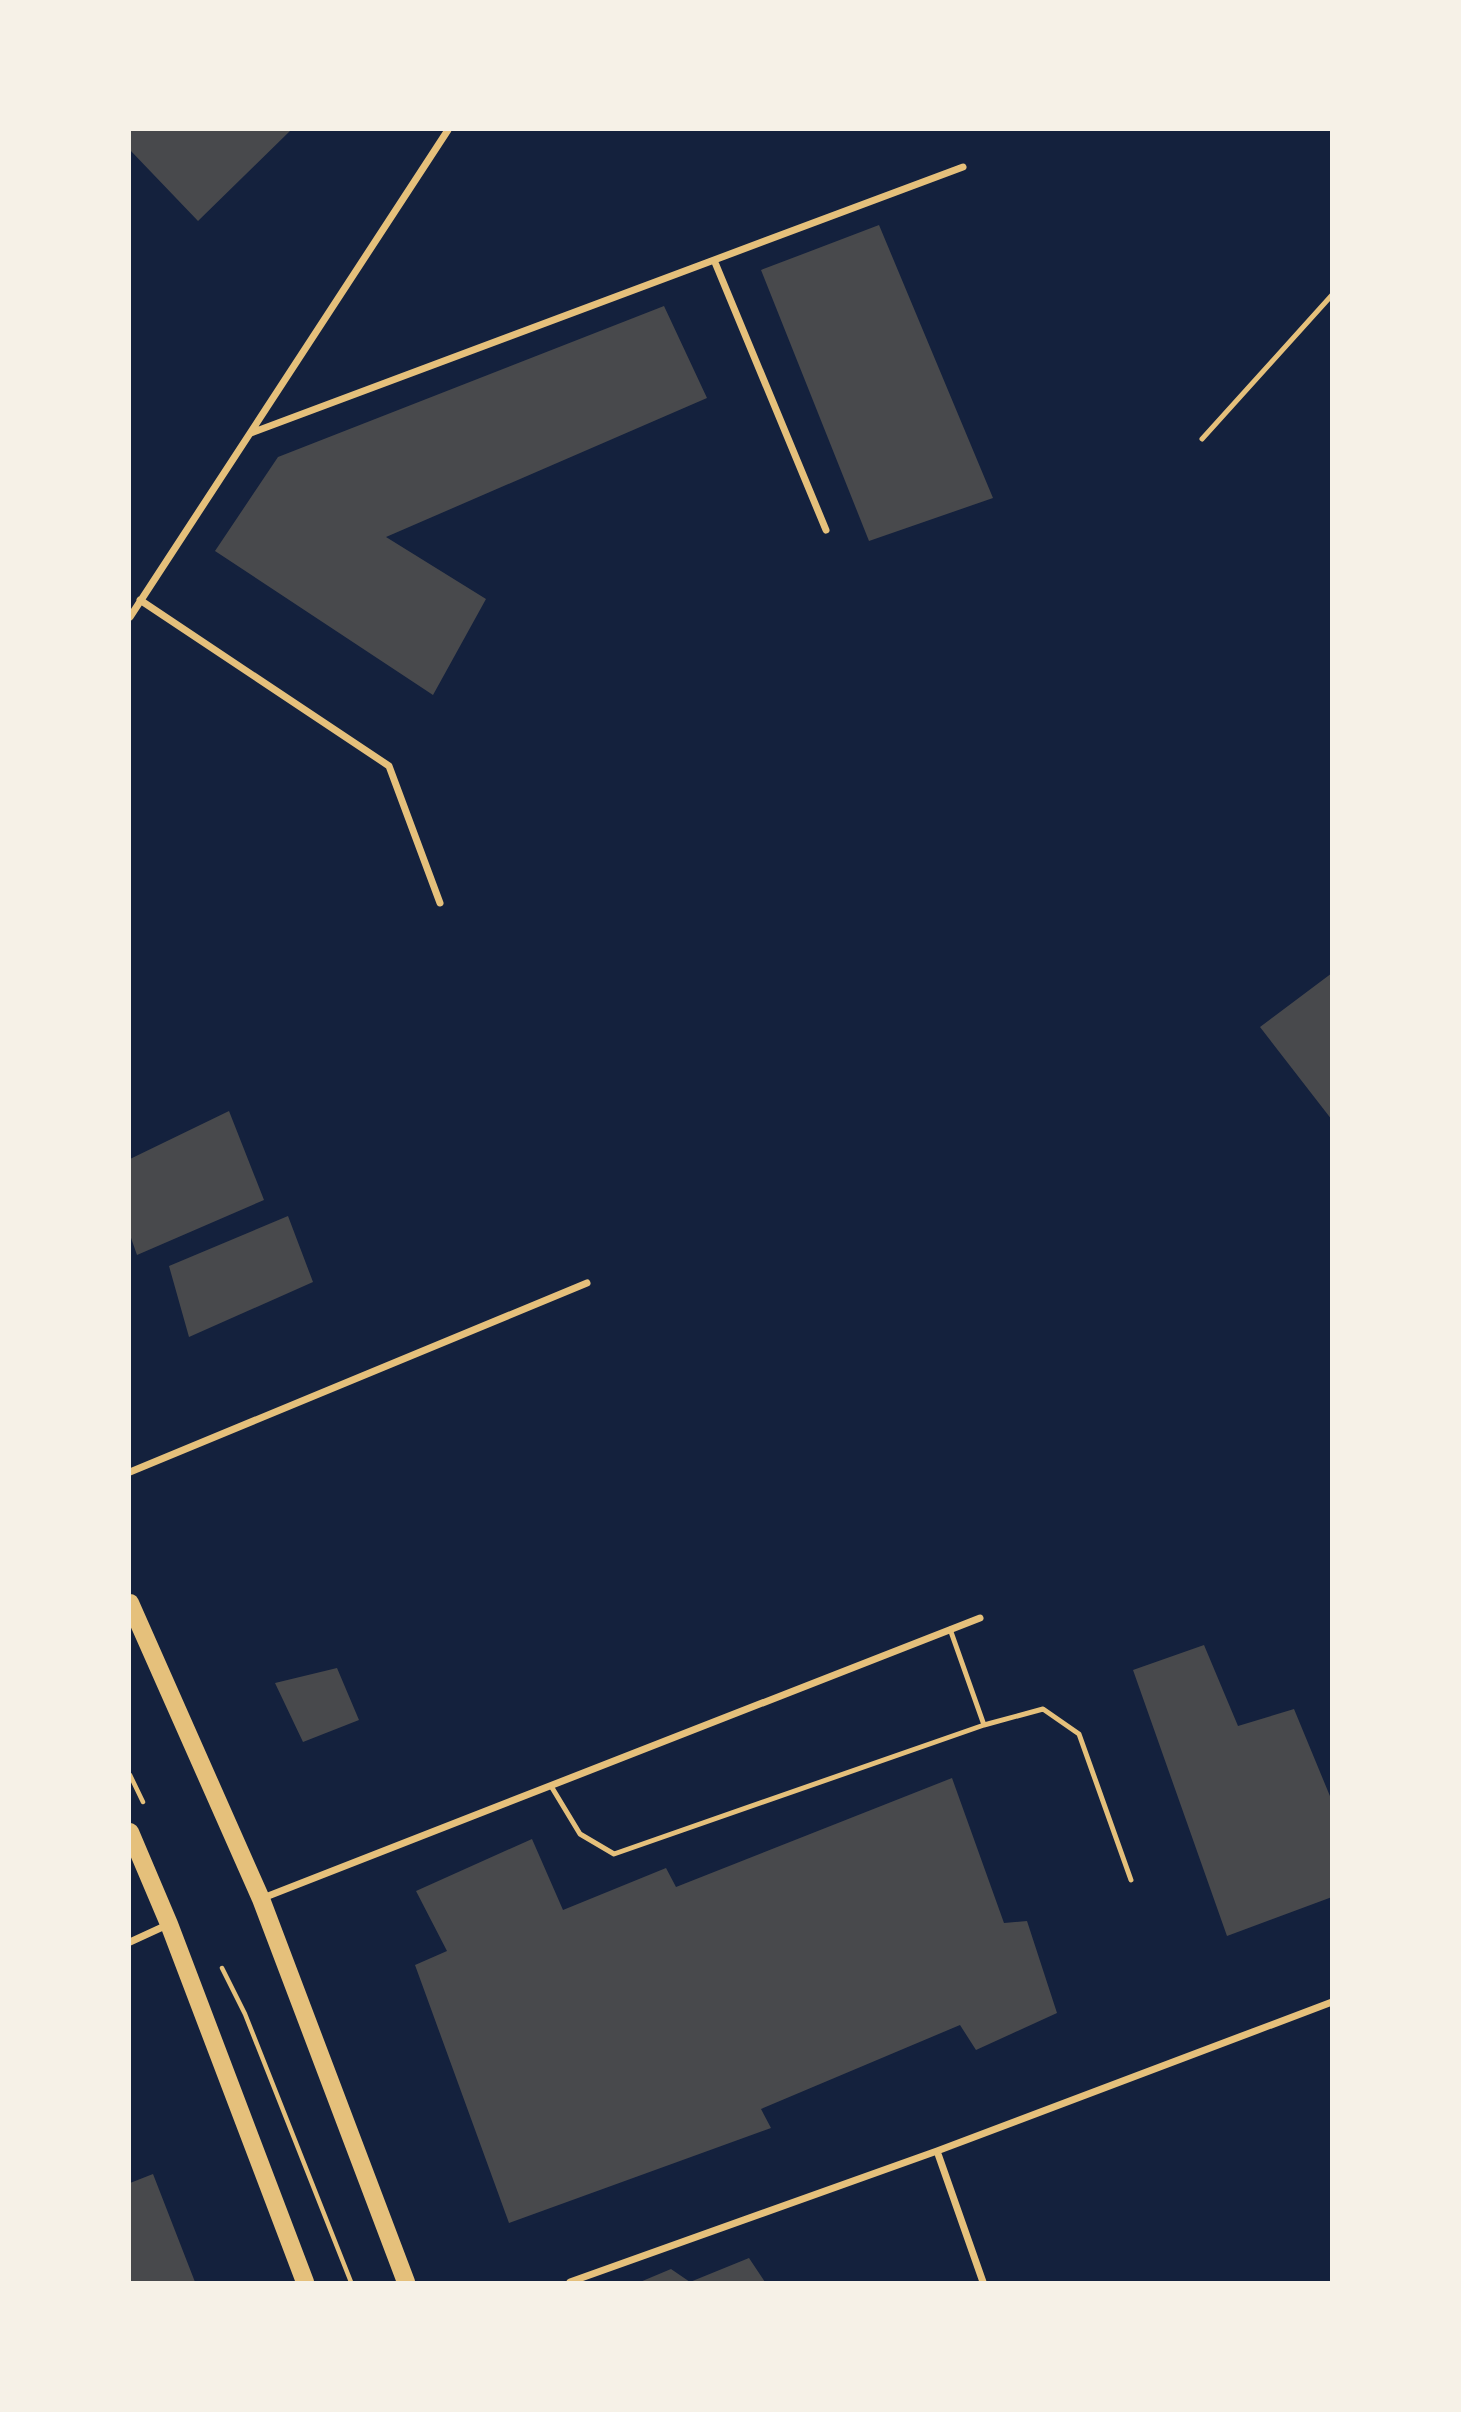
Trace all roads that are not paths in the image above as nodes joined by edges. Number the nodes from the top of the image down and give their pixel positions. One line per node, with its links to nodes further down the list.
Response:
1 (448, 130): 5 (street)
2 (963, 167): 3 (street)
3 (714, 260): 5 (street); 7 (street)
4 (1332, 295): 6 (lane)
5 (251, 433): 8 (street)
6 (1202, 439)
7 (826, 530)
8 (140, 600): 9 (street); 10 (street)
9 (130, 617)
10 (440, 903)
11 (587, 1283): 12 (street)
12 (130, 1472)
13 (130, 1603): 20 (main road)
14 (979, 1618): 15 (street)
15 (950, 1629): 16 (lane); 17 (street)
16 (984, 1725): 17 (lane); 19 (lane)
17 (551, 1786): 20 (street)
18 (130, 1832): 21 (main road)
19 (1131, 1880)
20 (261, 1899): 26 (main road)
21 (169, 1924): 22 (street); 25 (main road)
22 (130, 1942)
23 (1332, 2002): 24 (street)
24 (937, 2151): 27 (street); 28 (street)
25 (305, 2283)
26 (406, 2283)
27 (570, 2283)
28 (983, 2283)

